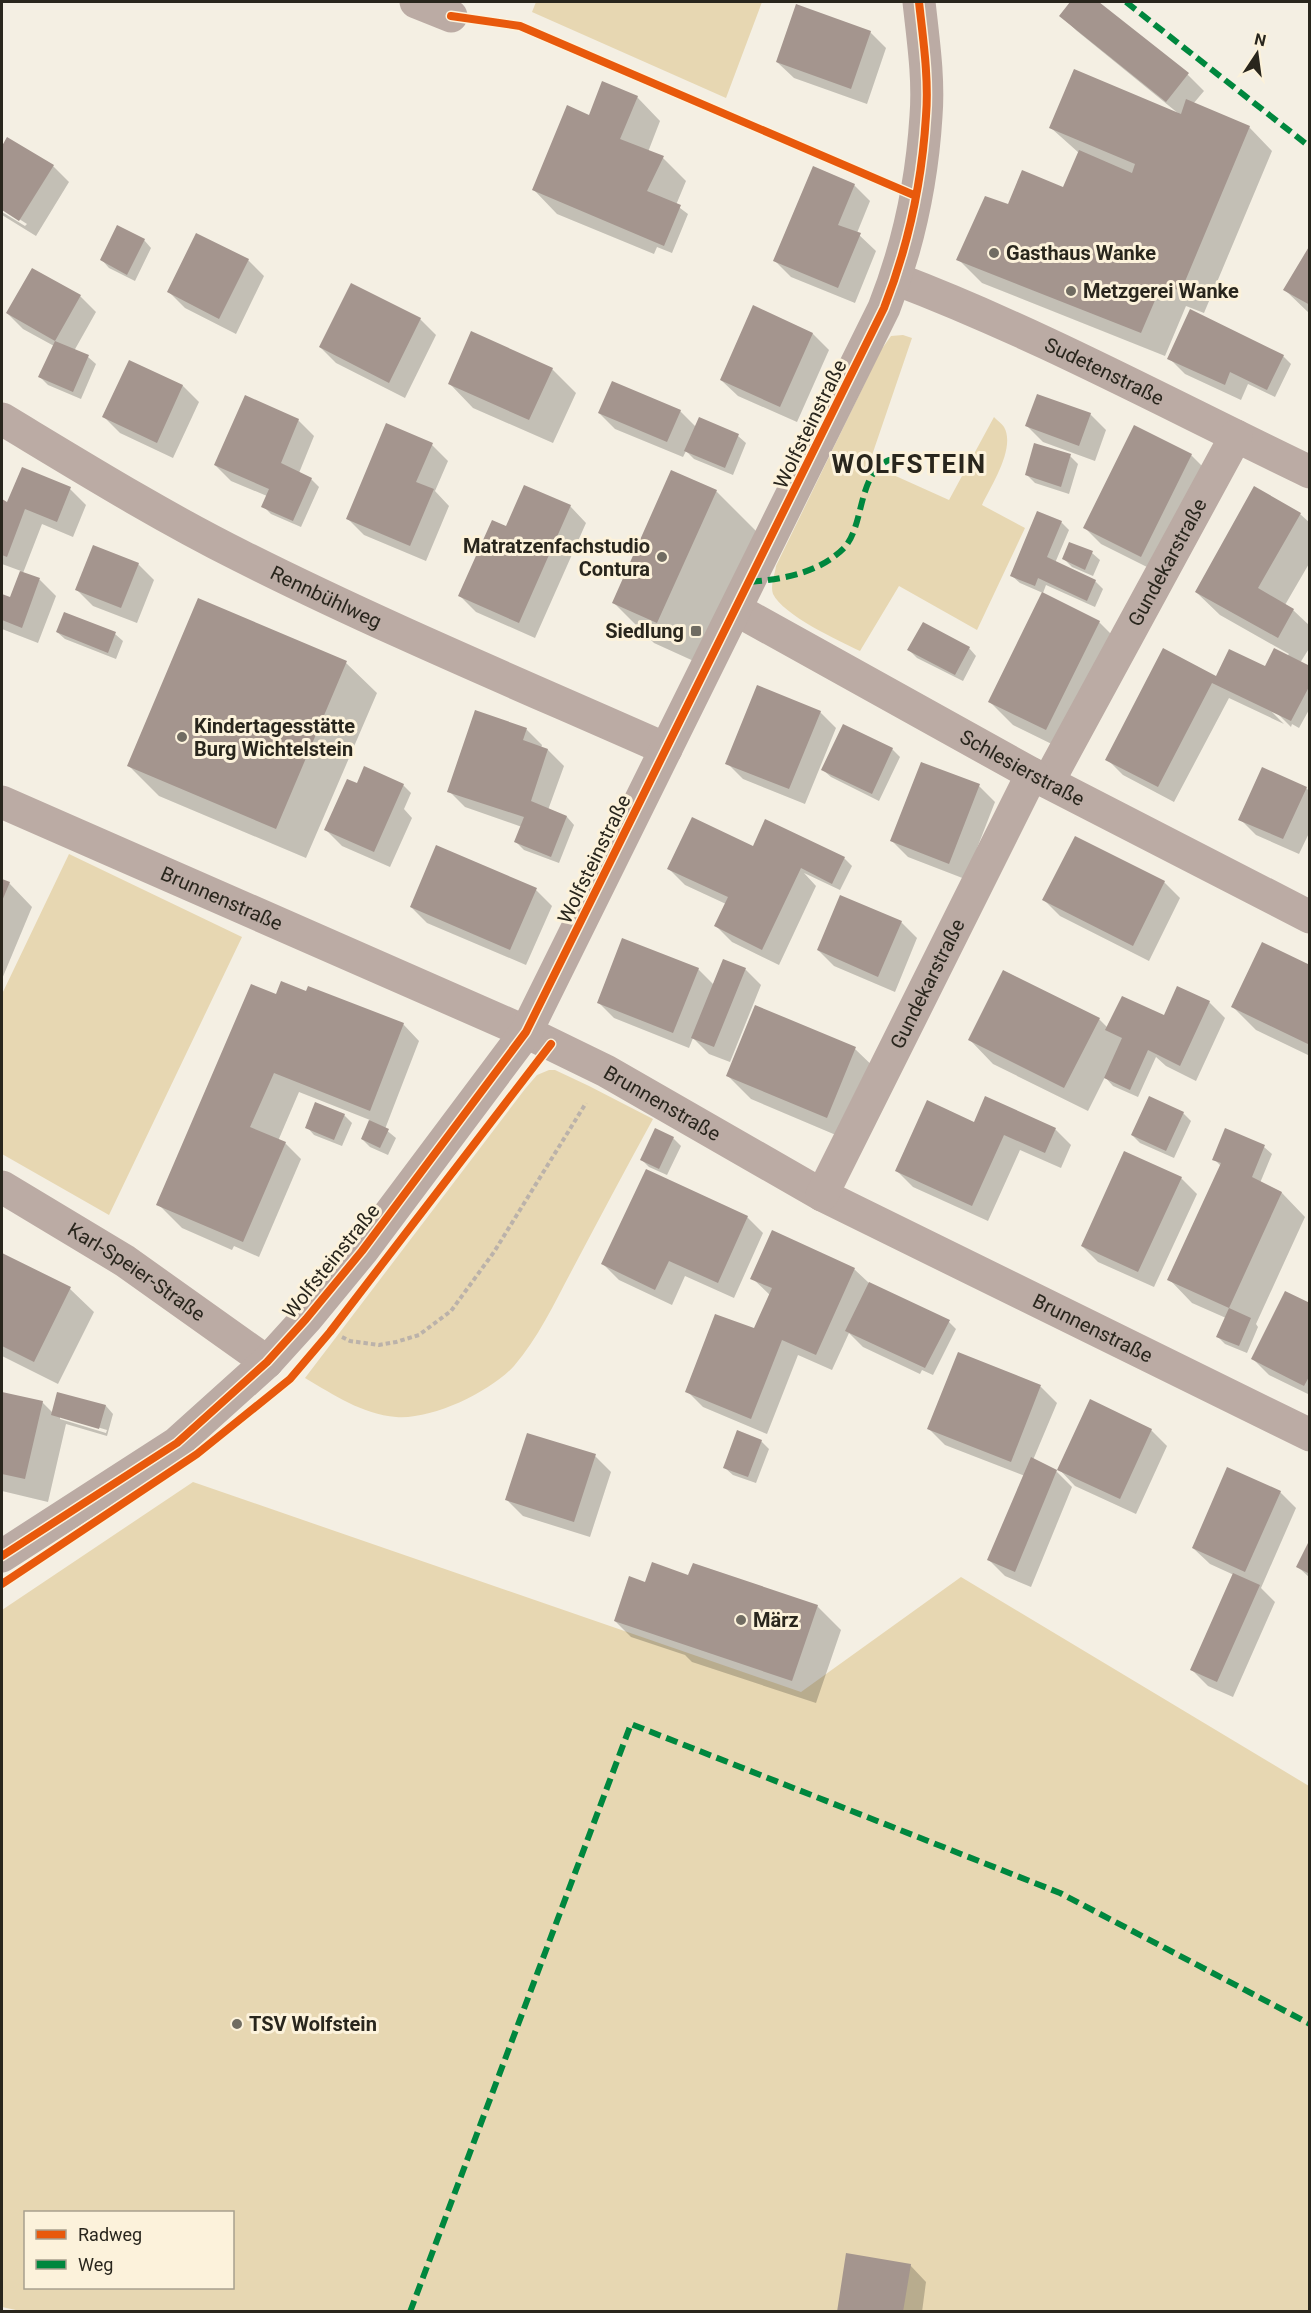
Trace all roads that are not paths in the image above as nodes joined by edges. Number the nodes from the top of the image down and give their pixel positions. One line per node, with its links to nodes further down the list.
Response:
1 (416, 2): 3 (street)
2 (919, 2): 4 (street, Wolfsteinstraße)
3 (451, 16)
4 (896, 279): 6 (street, Sudetenstraße); 8 (street, Wolfsteinstraße)
5 (2, 419): 9 (street, Rennbühlweg)
6 (1236, 436): 7 (street, Sudetenstraße); 10 (street, Gundekarstraße)
7 (1310, 472)
8 (737, 610): 9 (street, Wolfsteinstraße); 10 (street, Schlesierstraße)
9 (666, 749): 13 (street, Wolfsteinstraße)
10 (1040, 778): 12 (street, Schlesierstraße); 15 (street, Gundekarstraße)
11 (2, 802): 13 (street, Brunnenstraße)
12 (1310, 917)
13 (526, 1032): 15 (street, Brunnenstraße); 16 (street, Wolfsteinstraße)
14 (2, 1187): 16 (street, Karl-Speier-Straße)
15 (822, 1195): 17 (street, Brunnenstraße)
16 (267, 1362): 18 (street, Wolfsteinstraße)
17 (1310, 1435)
18 (2, 1556)

